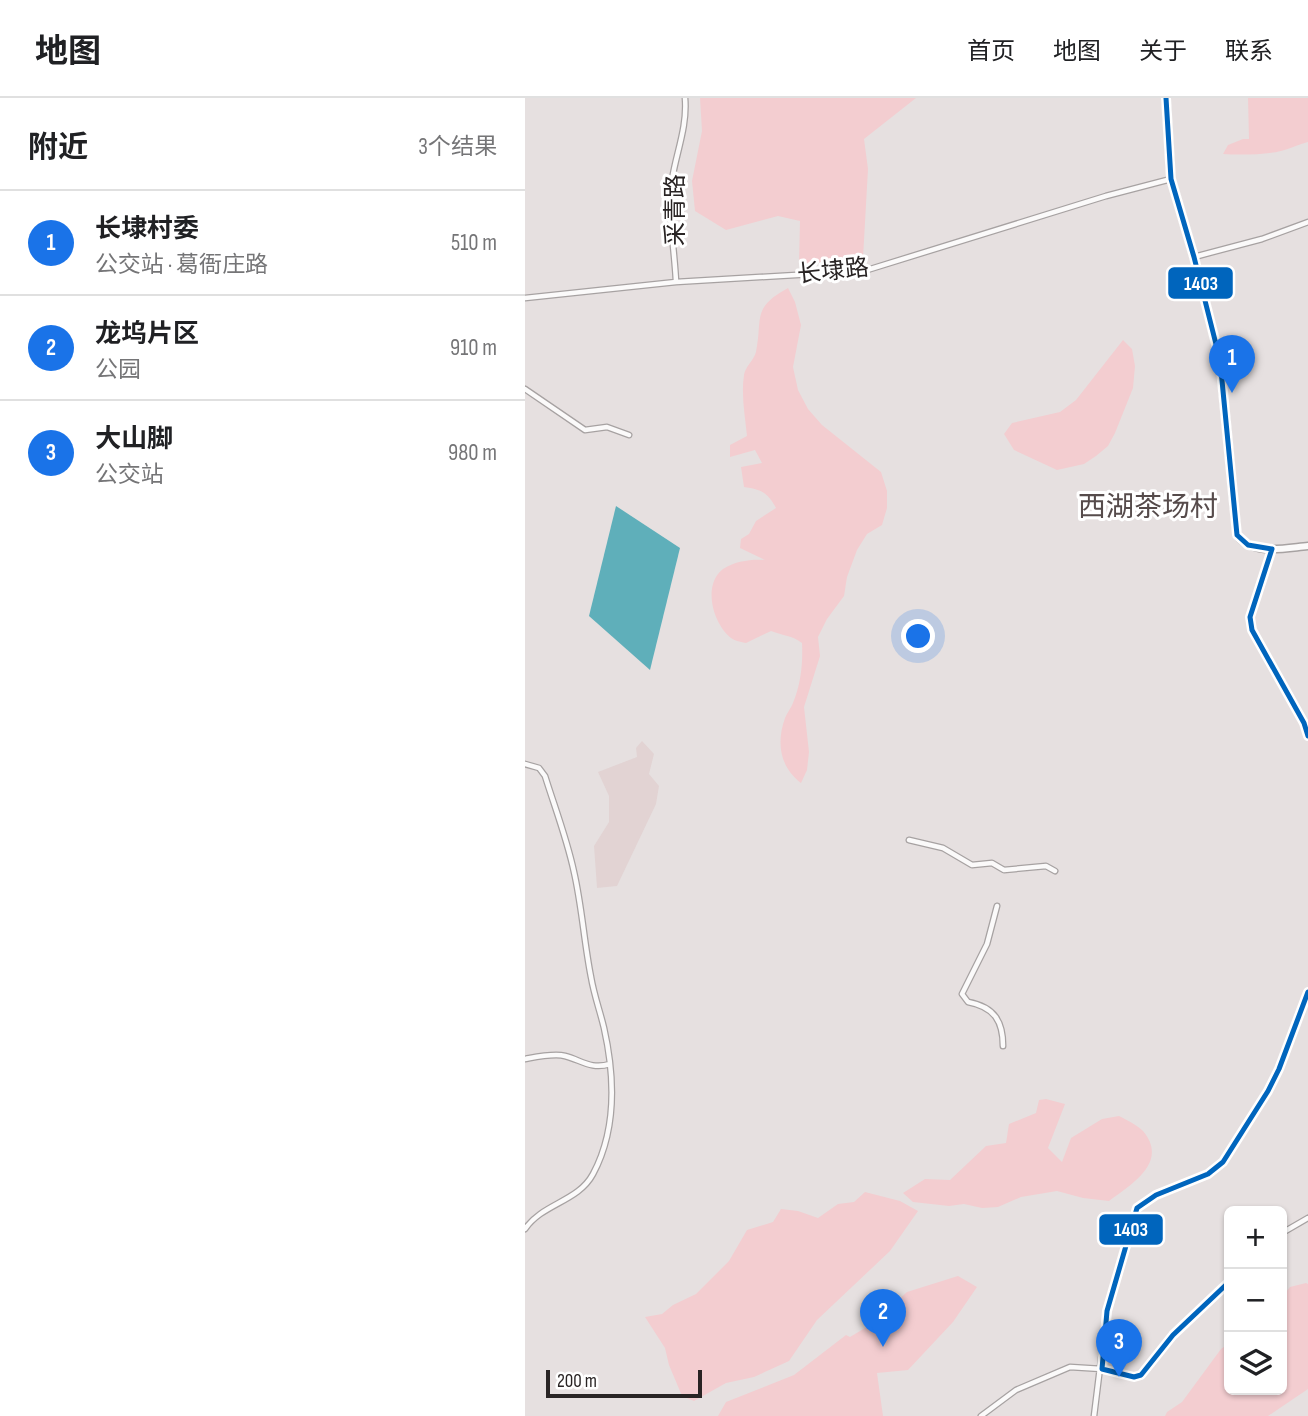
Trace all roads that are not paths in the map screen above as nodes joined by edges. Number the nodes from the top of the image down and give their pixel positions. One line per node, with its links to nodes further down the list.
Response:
1 (685, 98): 6 (street, 采青路)
2 (1166, 98): 3 (street)
3 (1171, 179): 5 (street); 6 (street, 长埭路)
4 (1308, 222): 5 (street)
5 (1194, 257): 11 (street)
6 (676, 282): 7 (street, 长埭路)
7 (525, 298)
8 (525, 389): 9 (street)
9 (629, 435)
10 (1308, 546): 11 (street)
11 (1272, 549): 12 (street)
12 (1299, 715): 13 (street); 14 (street)
13 (1308, 715)
14 (1308, 736)
15 (525, 764): 22 (street)
16 (909, 840): 17 (street)
17 (1055, 871)
18 (997, 906): 20 (street)
19 (1308, 992): 27 (street)
20 (1003, 1046)
21 (525, 1059): 22 (street)
22 (610, 1063): 24 (street)
23 (1308, 1218): 25 (street)
24 (525, 1230)
25 (1287, 1230)
26 (1224, 1287): 27 (street)
27 (1102, 1369): 28 (street); 29 (street)
28 (981, 1416)
29 (1094, 1416)

